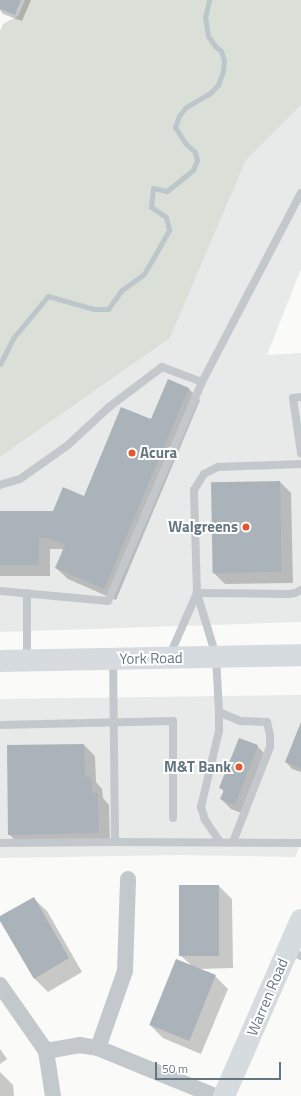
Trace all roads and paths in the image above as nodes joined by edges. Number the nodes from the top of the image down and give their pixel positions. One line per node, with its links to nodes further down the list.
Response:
1 (301, 193): 2 (lane)
2 (202, 382): 6 (lane); 9 (lane)
3 (301, 397): 4 (lane)
4 (301, 453)
5 (301, 464): 10 (lane)
6 (0, 485)
7 (301, 590): 10 (lane)
8 (0, 591): 9 (lane)
9 (27, 593): 16 (lane)
10 (197, 593): 13 (lane); 14 (lane)
11 (301, 644): 12 (main road)
12 (291, 655): 13 (main road, York Road)
13 (216, 656): 14 (main road, York Road); 18 (lane)
14 (169, 657): 15 (main road, York Road)
15 (113, 658): 16 (main road, York Road); 19 (lane)
16 (27, 660): 17 (main road, York Road)
17 (0, 661)
18 (219, 712): 23 (lane); 24 (lane)
19 (114, 722): 20 (lane); 21 (lane); 22 (lane)
20 (0, 725)
21 (173, 818)
22 (115, 842): 23 (lane); 26 (lane)
23 (220, 842): 24 (lane)
24 (233, 842): 25 (lane)
25 (301, 842)
26 (0, 844)
27 (128, 879): 31 (street)
28 (301, 920): 29 (main road, Warren Road)
29 (294, 953): 35 (main road, Warren Road)
30 (0, 985): 32 (street)
31 (98, 1048): 32 (street); 34 (street)
32 (46, 1051): 33 (street)
33 (53, 1096)
34 (215, 1096)
35 (224, 1096)

